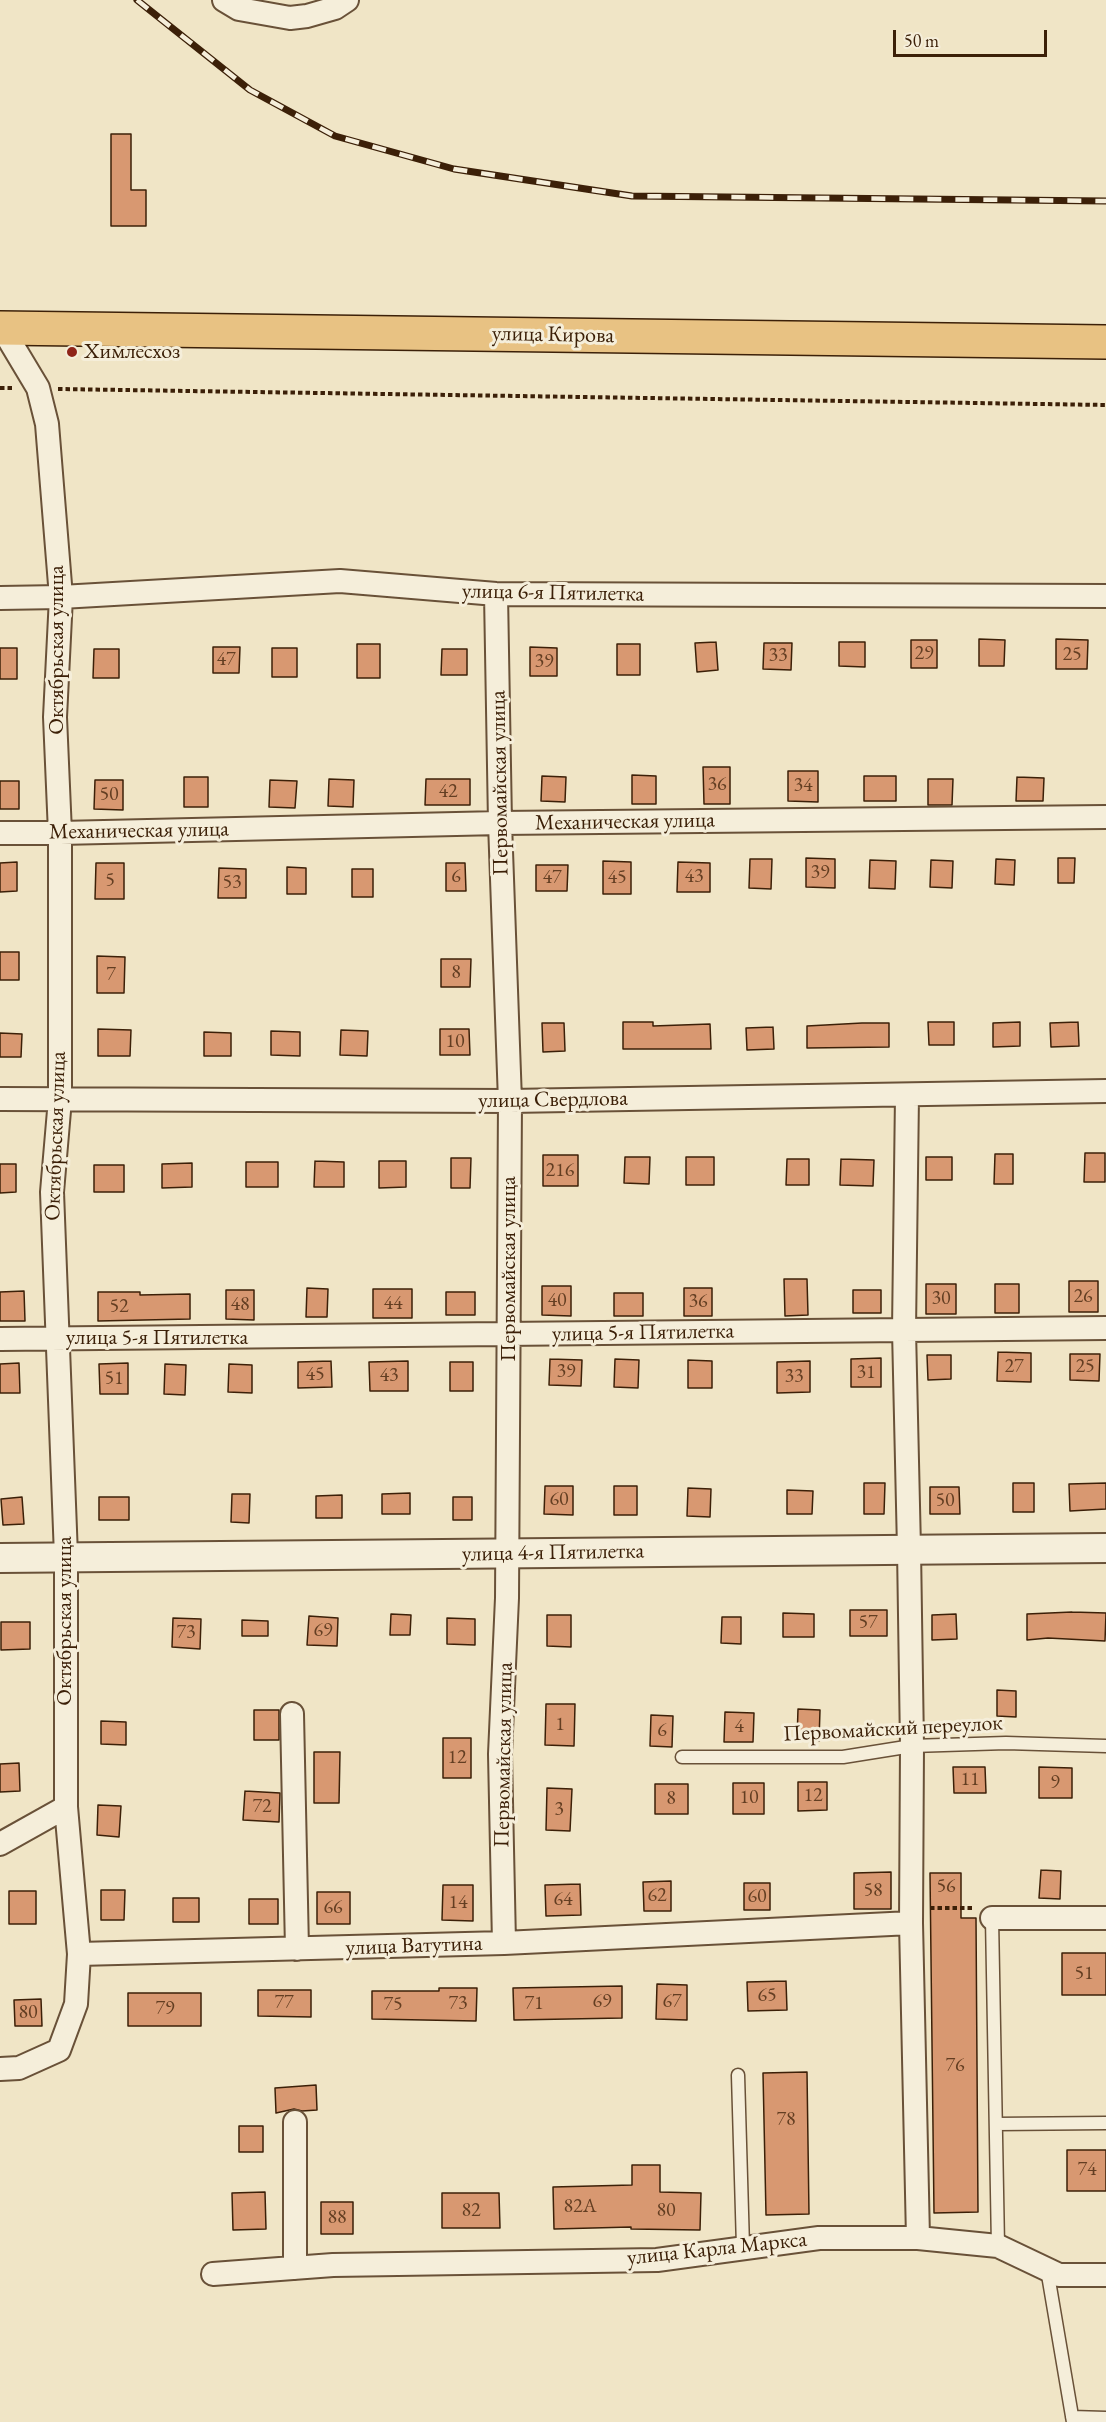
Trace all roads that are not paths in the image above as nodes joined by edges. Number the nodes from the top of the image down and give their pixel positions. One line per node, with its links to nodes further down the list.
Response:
1 (224, 0): 2 (street)
2 (348, 0)
3 (1, 328): 4 (main road, улица Кирова); 7 (street, Октябрьская улица)
4 (1106, 342)
5 (496, 594): 6 (street, улица 6-я Пятилетка); 7 (street, улица 6-я Пятилетка); 10 (street, Первомайская улица)
6 (1106, 596)
7 (61, 597): 8 (street, улица 6-я Пятилетка); 12 (street, Октябрьская улица)
8 (0, 598)
9 (1106, 817): 10 (street, Механическая улица)
10 (500, 823): 12 (street, Механическая улица); 17 (street, Первомайская улица)
11 (0, 833): 12 (street, Механическая улица)
12 (60, 833): 16 (street, Октябрьская улица)
13 (1106, 1091): 14 (street, улица Свердлова)
14 (907, 1095): 17 (street, улица Свердлова); 19 (street)
15 (0, 1099): 16 (street, улица Свердлова)
16 (60, 1099): 17 (street, улица Свердлова); 22 (street, Октябрьская улица)
17 (510, 1101): 20 (street, Первомайская улица)
18 (1106, 1328): 19 (street, улица 5-я Пятилетка)
19 (904, 1330): 20 (street, улица 5-я Пятилетка); 24 (street)
20 (509, 1335): 22 (street, улица 5-я Пятилетка); 25 (street, Первомайская улица)
21 (0, 1339): 22 (street, улица 5-я Пятилетка)
22 (56, 1339): 26 (street, Октябрьская улица)
23 (1106, 1548): 24 (street, улица 4-я Пятилетка)
24 (909, 1549): 25 (street, улица 4-я Пятилетка); 29 (street)
25 (506, 1554): 26 (street, улица 4-я Пятилетка); 37 (street, Первомайская улица)
26 (66, 1556): 27 (street, улица 4-я Пятилетка); 32 (street, Октябрьская улица)
27 (0, 1558)
28 (292, 1714): 38 (street)
29 (912, 1746): 30 (lane, Первомайский переулок); 31 (lane, Первомайский переулок); 34 (street)
30 (1106, 1746)
31 (682, 1757)
32 (66, 1808): 33 (street); 39 (street, Октябрьская улица)
33 (0, 1844)
34 (911, 1916): 37 (street, улица Ватутина); 45 (street)
35 (992, 1918): 36 (street); 44 (lane)
36 (1106, 1918)
37 (504, 1943): 38 (street, улица Ватутина)
38 (297, 1949): 39 (street, улица Ватутина)
39 (79, 1954): 40 (street)
40 (0, 2068)
41 (738, 2076): 47 (lane)
42 (295, 2122): 48 (street)
43 (1106, 2123): 44 (lane)
44 (996, 2124): 46 (lane)
45 (918, 2238): 46 (street, улица Карла Маркса); 47 (street, улица Карла Маркса)
46 (998, 2246): 49 (street, улица Карла Маркса)
47 (744, 2247): 48 (street, улица Карла Маркса)
48 (295, 2268): 50 (street, улица Карла Маркса)
49 (1047, 2269): 51 (street, улица Карла Маркса); 53 (lane)
50 (213, 2274)
51 (1106, 2276)
52 (1106, 2418): 53 (lane)
53 (1073, 2420)

